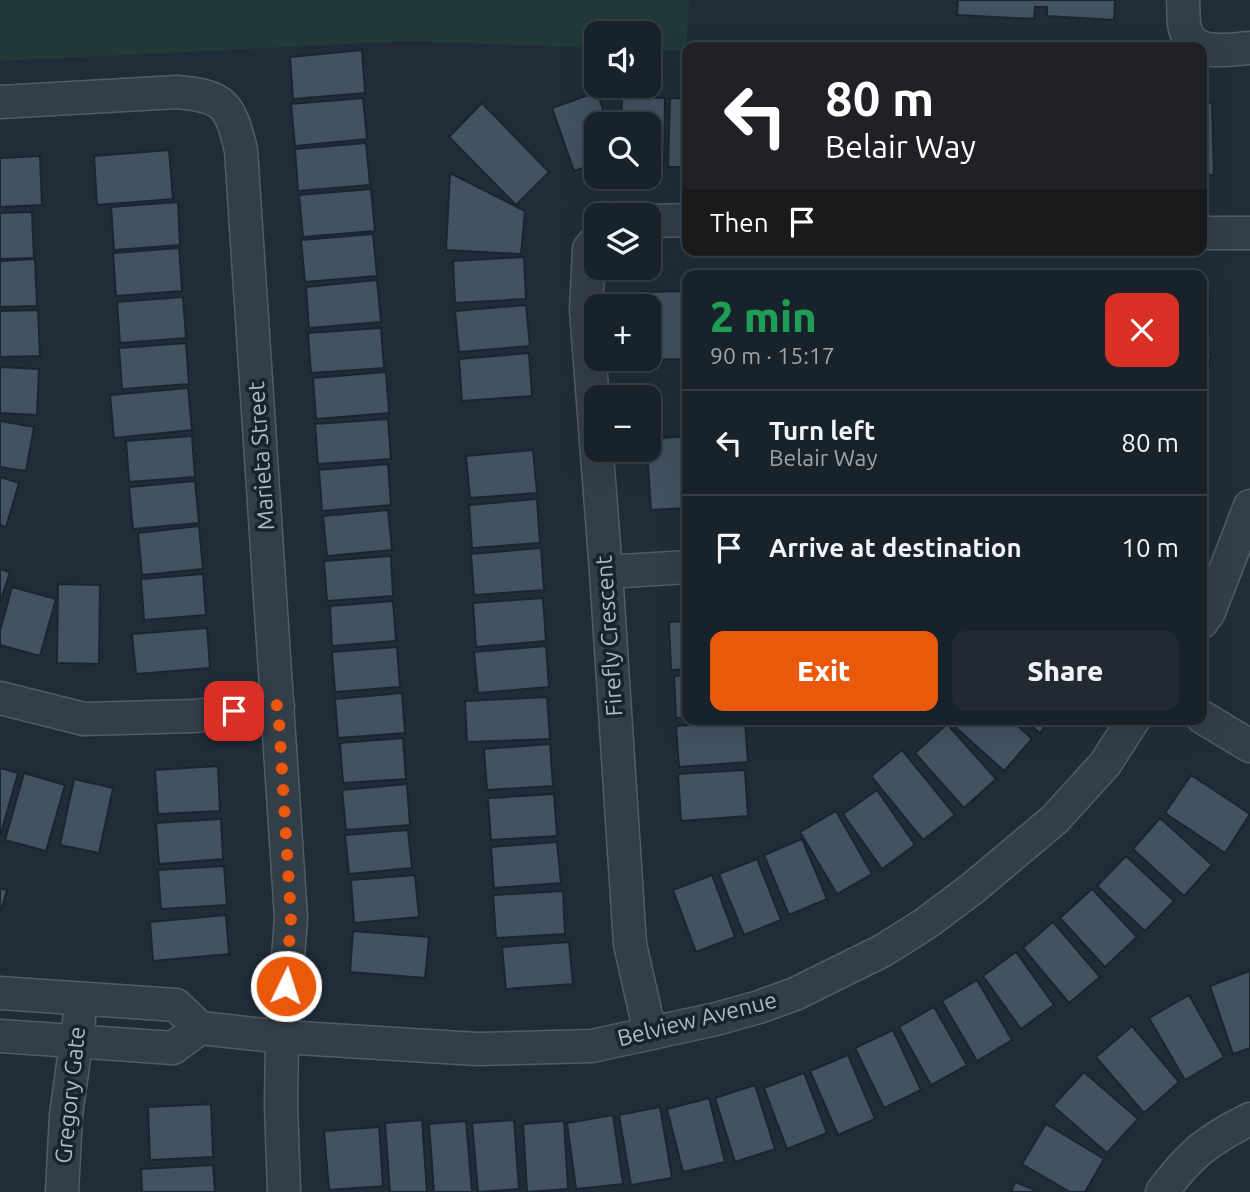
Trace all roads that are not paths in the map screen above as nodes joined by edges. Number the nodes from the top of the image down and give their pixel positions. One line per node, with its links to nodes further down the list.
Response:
1 (1183, 0): 2 (street)
2 (1194, 42)
3 (1207, 48): 4 (street)
4 (1250, 48)
5 (0, 102): 16 (street, Marieta Street)
6 (682, 220): 7 (street)
7 (661, 221)
8 (1207, 233): 9 (street)
9 (1250, 233)
10 (587, 280): 13 (street, Firefly Crescent)
11 (1250, 506): 14 (street)
12 (682, 567): 13 (street)
13 (606, 572): 23 (street, Firefly Crescent)
14 (1207, 615)
15 (0, 698): 16 (street)
16 (278, 705): 25 (street, Marieta Street)
17 (1207, 720): 19 (street)
18 (1130, 725): 23 (street, Belview Avenue)
19 (1250, 746)
20 (0, 993): 21 (street)
21 (82, 998): 22 (street); 26 (street, Gregory Gate)
22 (200, 1028): 25 (street, Belview Avenue); 26 (street)
23 (650, 1033): 25 (street, Belview Avenue)
24 (0, 1036): 26 (street)
25 (282, 1037): 29 (street, Marieta Street)
26 (76, 1040): 28 (street, Gregory Gate)
27 (1250, 1119): 30 (street)
28 (62, 1192)
29 (285, 1192)
30 (1162, 1192)

